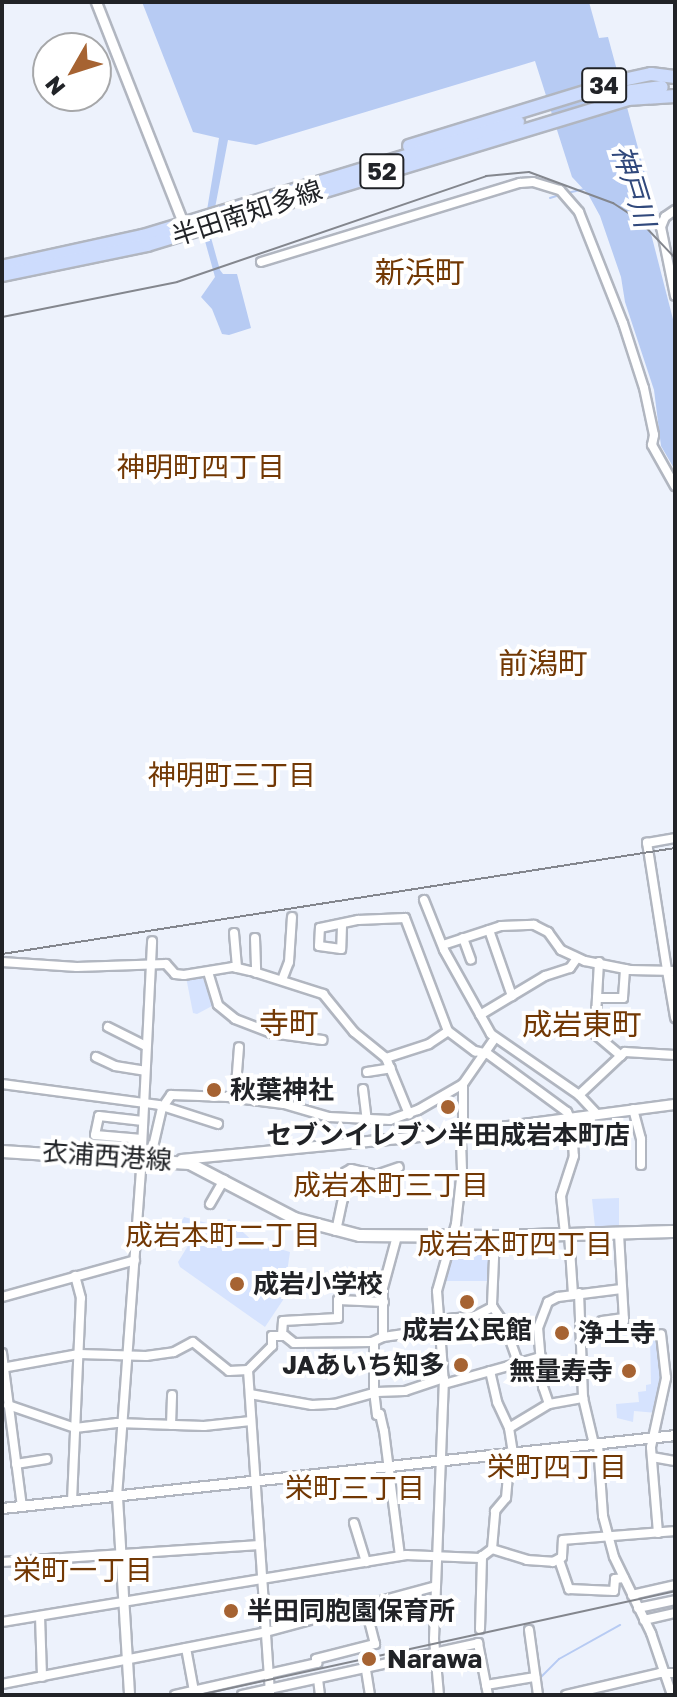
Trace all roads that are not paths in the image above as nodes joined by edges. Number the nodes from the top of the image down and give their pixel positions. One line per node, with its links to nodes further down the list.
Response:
1 (96, 2): 9 (street)
2 (675, 77): 6 (main road, 34)
3 (675, 87): 4 (main road, 半田南知多線 / 52)
4 (627, 95): 5 (main road, 半田南知多線 / 52); 6 (main road, 半田南知多線 / 52)
5 (675, 96)
6 (538, 115): 8 (main road, 半田南知多線 / 52); 8 (main road, 半田南知多線 / 52)
7 (675, 210): 14 (street)
8 (223, 216): 9 (main road, 半田南知多線 / 52)
9 (190, 227): 12 (main road, 半田南知多線 / 52)
10 (261, 262): 15 (street)
11 (2, 265): 12 (main road, 半田南知多線 / 52)
12 (29, 266): 13 (main road, 半田南知多線 / 52)
13 (2, 276)
14 (675, 296)
15 (675, 486)
16 (675, 838): 33 (street)
17 (424, 900): 25 (street)
18 (292, 917): 36 (street)
19 (342, 926): 42 (street)
20 (489, 930): 23 (street); 26 (street); 37 (street)
21 (234, 933): 31 (street)
22 (255, 938): 35 (street)
23 (463, 938): 25 (street); 27 (street)
24 (152, 941): 30 (street)
25 (443, 945): 39 (street)
26 (577, 958): 29 (street); 37 (street)
27 (471, 960)
28 (2, 962): 30 (street)
29 (599, 962): 32 (street); 38 (street)
30 (149, 963): 34 (street); 45 (street)
31 (237, 968): 34 (street); 35 (street)
32 (625, 969): 33 (street); 38 (street)
33 (671, 971): 40 (street)
34 (208, 972): 44 (street)
35 (256, 973): 36 (street)
36 (282, 980): 51 (street)
37 (512, 996): 39 (street)
38 (597, 998): 49 (street)
39 (480, 1015): 43 (street)
40 (675, 1017)
41 (108, 1027): 45 (street)
42 (448, 1031): 47 (street); 51 (street)
43 (495, 1038): 47 (street); 58 (street)
44 (323, 1040)
45 (146, 1046): 53 (street)
46 (239, 1047): 59 (street)
47 (482, 1052): 56 (street); 66 (street)
48 (675, 1055): 49 (street)
49 (621, 1056): 58 (street)
50 (96, 1057): 53 (street)
51 (386, 1058): 52 (street)
52 (391, 1068): 54 (street); 65 (street)
53 (145, 1071): 60 (street)
54 (367, 1072)
55 (2, 1084): 60 (street)
56 (463, 1084): 65 (street); 71 (street)
57 (363, 1089): 67 (street)
58 (579, 1095): 64 (street)
59 (235, 1098): 62 (street); 67 (street)
60 (144, 1102): 62 (street); 69 (street)
61 (675, 1104): 63 (street)
62 (163, 1106): 70 (street); 75 (street)
63 (633, 1109): 64 (street); 77 (street)
64 (596, 1113): 66 (street)
65 (409, 1114): 68 (street)
66 (570, 1117): 71 (street); 83 (street)
67 (367, 1120): 68 (street)
68 (390, 1120): 73 (street)
69 (143, 1121): 72 (street); 72 (street)
70 (218, 1124)
71 (462, 1131): 73 (street); 86 (street)
72 (142, 1139): 75 (street)
73 (393, 1139): 76 (street)
74 (2, 1151): 75 (main road, 衣浦西港線)
75 (146, 1160): 76 (main road, 衣浦西港線); 88 (street)
76 (203, 1162): 79 (main road, 衣浦西港線)
77 (641, 1165)
78 (399, 1167): 81 (street)
79 (224, 1180): 80 (street); 81 (main road, 衣浦西港線)
80 (210, 1204)
81 (336, 1231): 85 (main road, 衣浦西港線)
82 (675, 1231): 84 (main road, 衣浦西港線)
83 (567, 1234): 84 (main road, 衣浦西港線); 87 (main road, 衣浦西港線); 91 (street)
84 (619, 1234): 90 (street)
85 (397, 1236): 86 (main road, 衣浦西港線); 93 (street)
86 (451, 1236): 87 (main road, 衣浦西港線); 96 (street)
87 (495, 1236): 94 (street)
88 (135, 1260): 89 (street); 102 (street)
89 (75, 1276): 92 (street); 101 (street)
90 (622, 1289): 91 (street); 95 (street)
91 (576, 1294): 103 (street); 113 (street)
92 (2, 1297)
93 (384, 1302): 98 (street); 99 (street)
94 (493, 1307): 96 (street); 104 (street)
95 (602, 1321)
96 (438, 1324): 99 (street); 109 (street)
97 (661, 1334): 108 (street)
98 (282, 1335): 99 (street); 106 (street)
99 (379, 1340): 110 (street)
100 (2, 1353): 105 (street)
101 (79, 1354): 102 (street); 105 (street); 119 (street)
102 (127, 1357): 106 (street); 117 (street)
103 (541, 1357): 104 (street); 114 (street)
104 (518, 1362): 107 (street)
105 (3, 1368): 115 (street)
106 (248, 1370): 111 (street)
107 (490, 1371): 109 (street); 120 (street)
108 (670, 1378): 122 (street)
109 (444, 1381): 110 (street); 127 (street)
110 (374, 1393): 111 (street); 130 (street)
111 (250, 1394): 116 (street)
112 (172, 1395): 118 (street)
113 (583, 1398): 114 (street); 123 (street)
114 (549, 1404): 120 (street)
115 (8, 1405): 119 (street); 129 (street)
116 (251, 1421): 118 (street); 131 (street)
117 (121, 1423): 118 (street); 119 (street); 132 (street)
118 (171, 1425)
119 (75, 1428): 133 (street)
120 (509, 1428): 124 (street)
121 (675, 1435): 122 (street)
122 (653, 1437): 123 (street); 125 (street)
123 (596, 1444): 124 (street); 139 (street)
124 (512, 1453): 127 (street); 141 (street)
125 (652, 1457): 128 (street); 138 (street)
126 (47, 1459): 129 (street)
127 (441, 1461): 130 (street); 143 (street)
128 (675, 1461)
129 (16, 1464): 134 (street)
130 (389, 1466): 131 (street); 144 (street)
131 (255, 1481): 132 (street); 140 (street)
132 (117, 1497): 133 (street); 142 (street)
133 (72, 1501): 134 (street)
134 (22, 1506): 135 (street)
135 (2, 1508)
136 (354, 1523): 148 (street)
137 (675, 1531): 138 (street)
138 (658, 1533): 139 (street)
139 (608, 1536): 146 (street); 149 (street)
140 (259, 1545): 142 (street); 150 (street)
141 (492, 1549): 145 (street); 146 (street)
142 (121, 1553): 147 (street); 155 (street)
143 (439, 1555): 144 (street); 145 (street); 152 (street)
144 (400, 1556): 148 (street)
145 (482, 1556): 162 (street)
146 (559, 1560): 149 (street)
147 (2, 1562)
148 (366, 1562): 150 (street)
149 (624, 1578): 153 (street)
150 (262, 1579): 155 (street); 164 (street)
151 (675, 1585): 153 (street)
152 (436, 1586): 156 (street); 166 (street)
153 (632, 1595): 157 (street)
154 (675, 1600): 157 (street)
155 (124, 1602): 159 (street); 167 (street)
156 (365, 1605): 164 (street); 171 (street)
157 (638, 1608): 160 (street)
158 (675, 1613): 160 (street)
159 (40, 1616): 161 (street); 172 (street)
160 (644, 1620): 169 (street)
161 (2, 1622)
162 (480, 1629)
163 (529, 1630): 173 (street)
164 (266, 1632): 165 (street); 171 (street)
165 (186, 1648): 167 (street); 177 (street)
166 (435, 1655): 168 (street); 176 (street); 184 (street)
167 (127, 1660): 172 (street); 179 (street)
168 (366, 1670): 174 (street); 183 (street)
169 (665, 1673): 170 (street); 187 (street); 188 (street)
170 (675, 1673)
171 (269, 1674): 177 (street); 178 (street)
172 (42, 1677): 175 (street)
173 (535, 1677): 176 (street); 186 (street)
174 (318, 1679): 178 (street); 182 (street)
175 (2, 1684)
176 (486, 1685): 185 (street)
177 (194, 1691): 180 (street)
178 (270, 1692): 181 (street)
179 (129, 1695)
180 (175, 1695)
181 (242, 1695)
182 (320, 1695)
183 (370, 1695)
184 (439, 1695)
185 (488, 1695)
186 (538, 1695)
187 (566, 1695)
188 (672, 1695)

